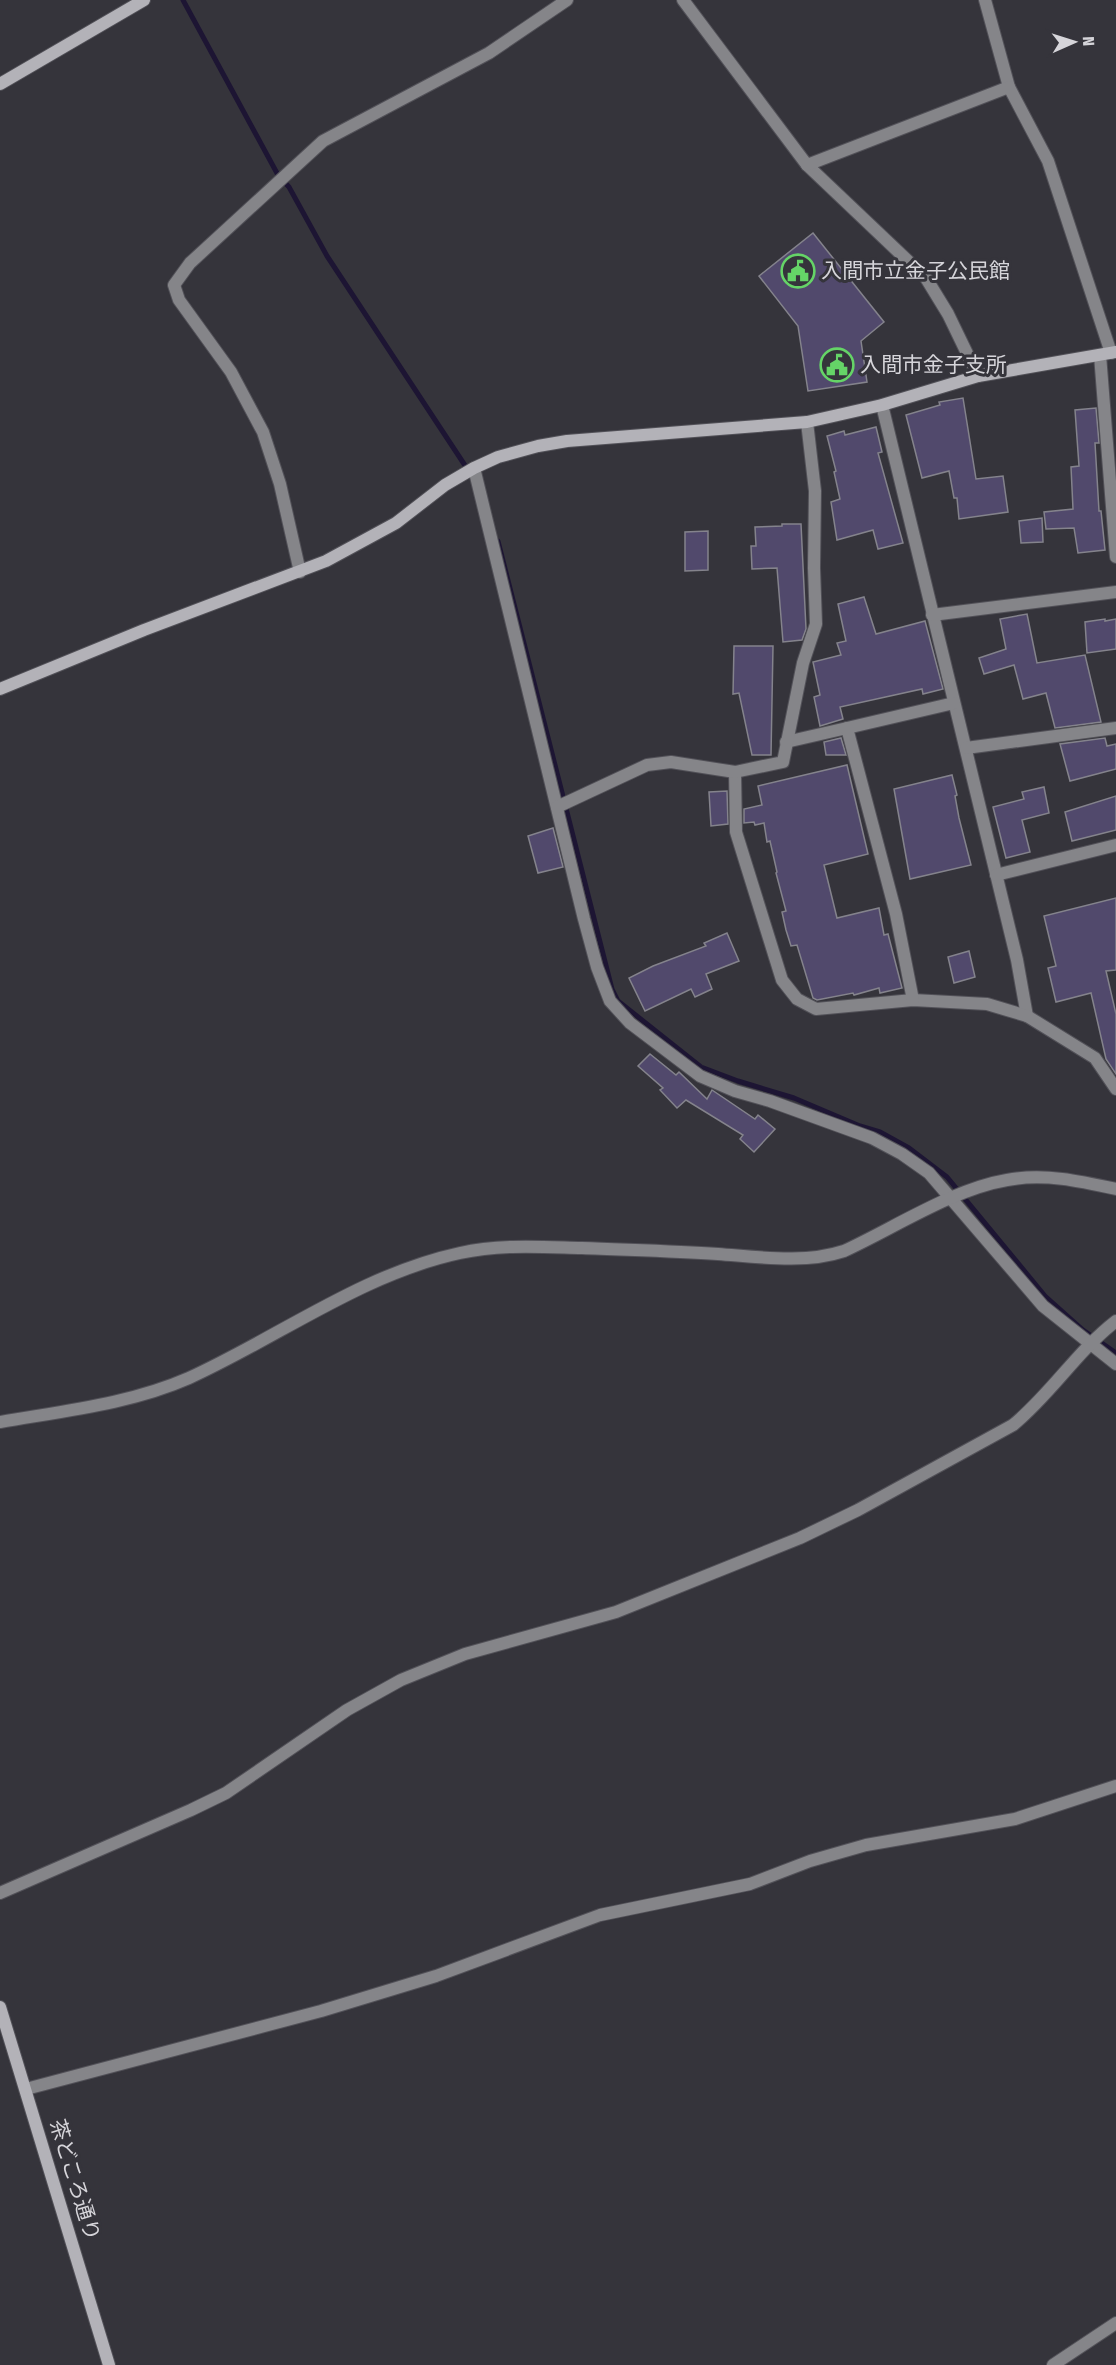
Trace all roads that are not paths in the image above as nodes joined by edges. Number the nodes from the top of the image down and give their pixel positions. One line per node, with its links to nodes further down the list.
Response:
1 (144, 0): 5 (street)
2 (567, 0): 14 (street)
3 (683, 0): 7 (street)
4 (985, 0): 6 (street)
5 (0, 84)
6 (1009, 87): 7 (street); 8 (street)
7 (807, 165): 9 (street)
8 (1109, 353): 9 (street); 13 (street)
9 (978, 376): 10 (street)
10 (882, 405): 11 (street); 16 (street)
11 (807, 423): 12 (street); 21 (street)
12 (474, 468): 14 (street); 24 (street)
13 (1116, 557)
14 (300, 572): 17 (street)
15 (1116, 592): 16 (street)
16 (932, 615): 18 (street)
17 (0, 689)
18 (954, 703): 19 (street); 22 (street)
19 (847, 728): 21 (street); 27 (street)
20 (1116, 728): 22 (street)
21 (786, 742): 23 (street)
22 (966, 748): 26 (street)
23 (735, 772): 24 (street); 27 (street)
24 (557, 807): 31 (street)
25 (1116, 845): 26 (street)
26 (996, 875): 28 (street)
27 (913, 1000): 28 (street)
28 (1027, 1016): 29 (street)
29 (1116, 1089)
30 (1116, 1189): 31 (street)
31 (951, 1198): 33 (street); 35 (street)
32 (1116, 1321): 33 (street)
33 (1089, 1344): 34 (street); 37 (street)
34 (1116, 1364)
35 (0, 1422)
36 (1116, 1786): 39 (street)
37 (0, 1893)
38 (0, 2007): 39 (street, 茶どころ通り)
39 (26, 2088): 41 (street, 茶どころ通り)
40 (1116, 2323): 42 (street)
41 (109, 2365)
42 (1053, 2365)

